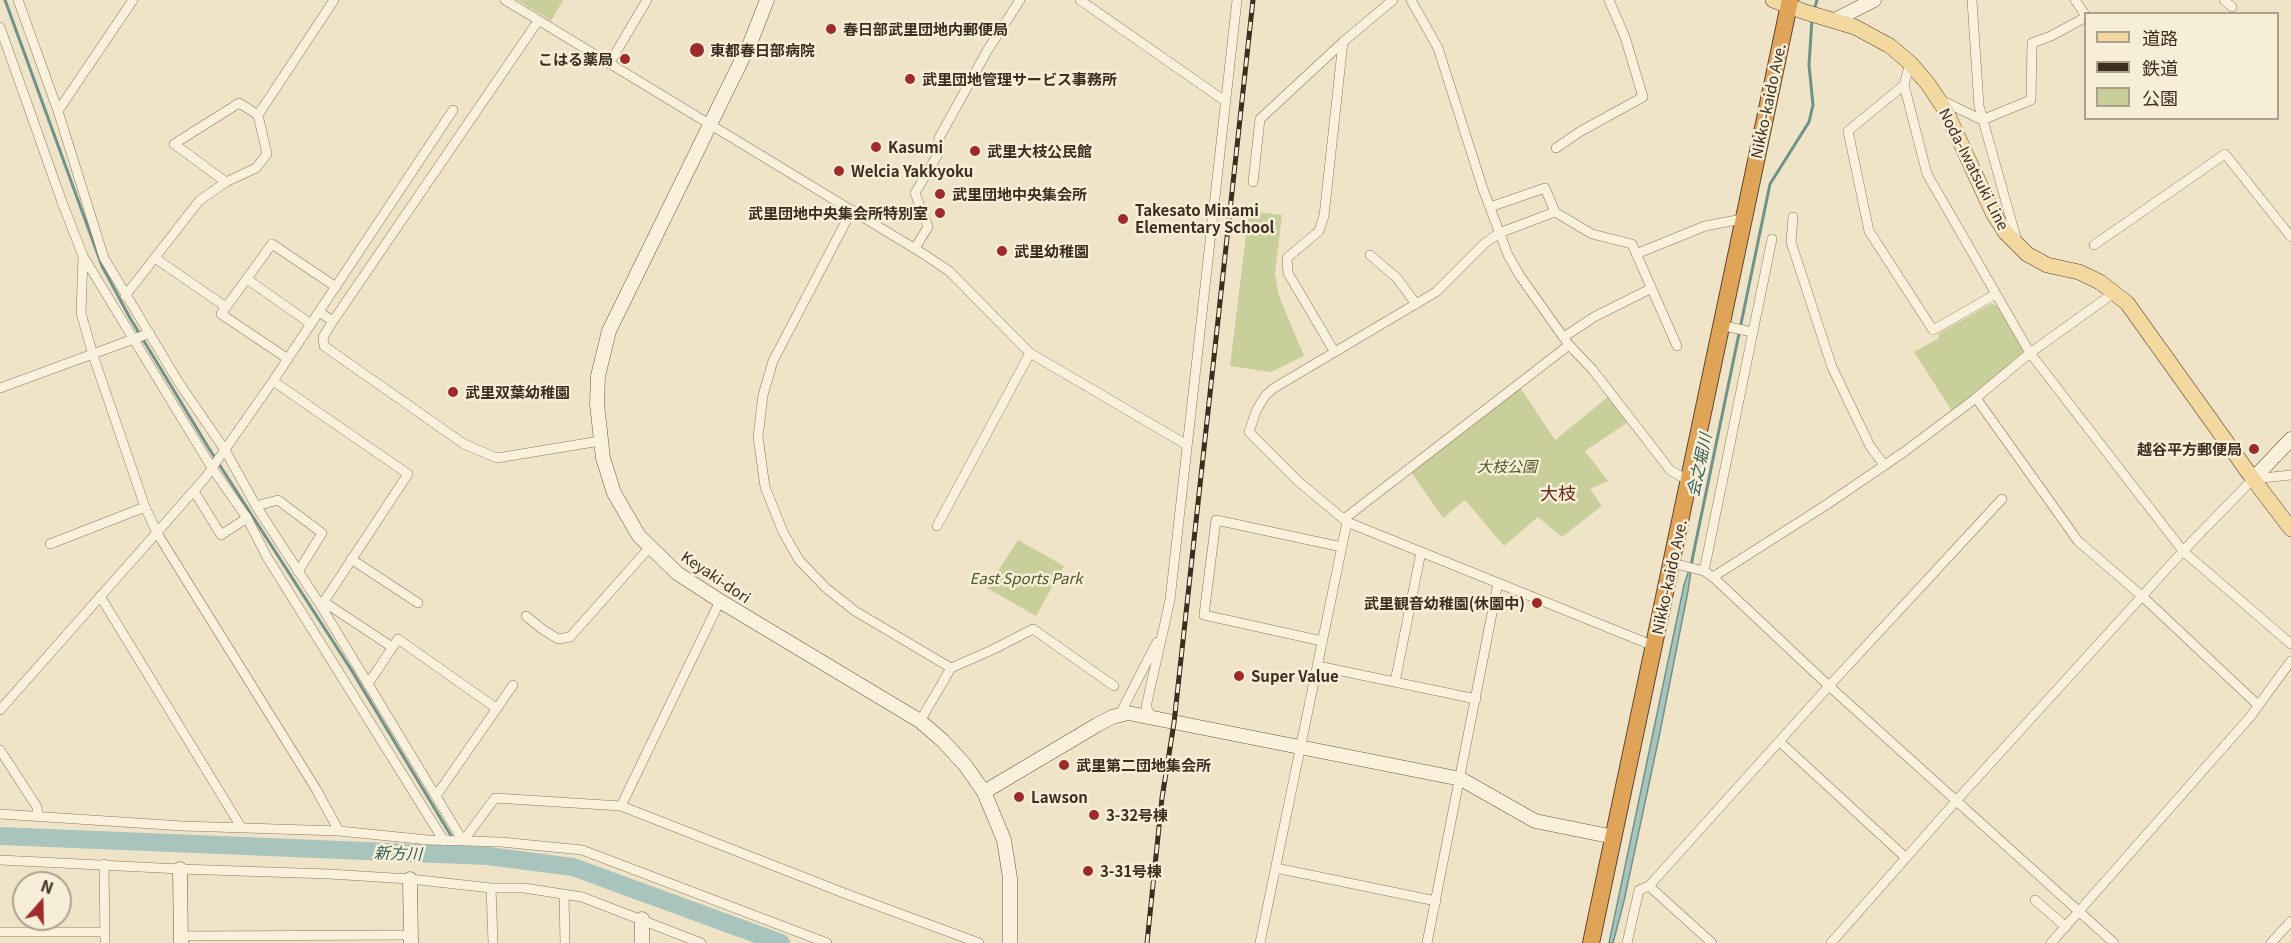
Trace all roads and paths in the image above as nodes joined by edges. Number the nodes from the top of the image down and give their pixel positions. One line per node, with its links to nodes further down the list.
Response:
1 (18, 0): 30 (street)
2 (133, 0): 30 (street)
3 (334, 0): 31 (street)
4 (505, 0): 20 (street)
5 (647, 0): 25 (street)
6 (1020, 0): 47 (street)
7 (1080, 0): 28 (street)
8 (1237, 0): 28 (street)
9 (1393, 0): 22 (street)
10 (1411, 0): 37 (street)
11 (1609, 0): 34 (street)
12 (1874, 0): 18 (street)
13 (1972, 0): 32 (street)
14 (2075, 0): 17 (street)
15 (763, 2): 33 (street, Keyaki-dori)
16 (1784, 2): 18 (main road, Noda-Iwatsuki Line); 41 (highway, Nikko-kaido Ave.)
17 (2084, 14)
18 (1821, 16): 24 (main road, Noda-Iwatsuki Line)
19 (2084, 17): 32 (street)
20 (538, 21): 25 (street); 61 (street)
21 (0, 27): 23 (street)
22 (1343, 42): 36 (street); 69 (street)
23 (2, 43): 50 (street)
24 (1910, 63): 26 (street); 27 (main road, Noda-Iwatsuki Line)
25 (609, 64): 33 (street)
26 (1904, 85): 56 (street); 56 (street)
27 (1938, 99): 32 (street); 46 (main road, Noda-Iwatsuki Line)
28 (1225, 101): 79 (street)
29 (453, 110): 53 (street)
30 (58, 111): 57 (street)
31 (258, 115): 35 (street); 35 (street)
32 (1982, 120): 46 (street)
33 (709, 124): 38 (street); 78 (street, Keyaki-dori)
34 (1556, 148)
35 (226, 182): 51 (street)
36 (1253, 182)
37 (1490, 207): 39 (street); 42 (street)
38 (852, 210): 47 (street); 119 (street)
39 (1555, 213): 42 (street); 48 (street)
40 (1793, 217): 81 (street)
41 (1742, 219): 48 (street); 63 (highway, Nikko-kaido Ave.)
42 (1499, 233): 58 (street); 67 (street)
43 (2291, 237): 45 (street)
44 (1772, 239): 64 (street)
45 (2094, 245)
46 (2019, 247): 55 (main road, Noda-Iwatsuki Line)
47 (915, 248): 70 (street)
48 (1636, 254): 54 (street)
49 (1370, 255): 58 (street)
50 (83, 256): 66 (street); 72 (street)
51 (155, 258): 57 (street); 59 (street)
52 (247, 279): 53 (street); 59 (street); 62 (street)
53 (336, 287): 60 (street)
54 (1650, 289): 67 (street); 68 (street)
55 (2115, 292): 71 (street); 84 (main road, Noda-Iwatsuki Line)
56 (1996, 294): 71 (street)
57 (125, 296): 65 (street)
58 (1416, 304): 69 (street)
59 (226, 307): 73 (street)
60 (319, 312): 61 (street); 62 (street)
61 (333, 321): 78 (street)
62 (311, 324): 73 (street)
63 (1726, 326): 64 (street); 85 (highway, Nikko-kaido Ave.)
64 (1750, 332): 102 (street)
65 (150, 333): 66 (street); 80 (street)
66 (133, 340): 72 (street); 82 (street)
67 (1566, 341): 85 (street); 91 (street)
68 (1677, 346)
69 (1334, 351): 91 (street)
70 (1030, 353): 79 (street); 92 (street)
71 (2030, 353): 76 (street); 98 (street)
72 (93, 355): 75 (street); 89 (street)
73 (288, 359): 74 (street)
74 (273, 381): 80 (street); 100 (street)
75 (0, 388)
76 (1976, 398): 81 (street); 107 (street)
77 (2291, 439): 84 (street)
78 (600, 441): 97 (street, Keyaki-dori)
79 (1186, 445): 112 (street)
80 (225, 450): 82 (street); 88 (street)
81 (1884, 465): 104 (street)
82 (212, 468): 86 (street); 90 (street)
83 (2291, 475): 84 (street)
84 (2253, 479): 93 (main road, Noda-Iwatsuki Line); 98 (street)
85 (1689, 481): 101 (highway, Nikko-kaido Ave.)
86 (194, 491): 90 (street); 94 (street)
87 (2002, 499): 124 (street)
88 (256, 506): 103 (street); 103 (street)
89 (145, 507): 94 (street); 95 (street)
90 (247, 519): 145 (street)
91 (1346, 521): 96 (street); 99 (street)
92 (937, 526)
93 (2291, 529)
94 (157, 533): 106 (street); 143 (street)
95 (50, 544)
96 (1342, 547): 113 (street); 113 (street)
97 (649, 548): 108 (street, Keyaki-dori); 111 (street)
98 (2183, 551): 107 (street); 114 (street)
99 (1421, 552): 105 (street); 120 (street)
100 (351, 560): 109 (street); 110 (street)
101 (1677, 564): 102 (street); 115 (highway, Nikko-kaido Ave.)
102 (1702, 570): 104 (street)
103 (298, 572): 110 (street)
104 (1713, 576): 124 (street)
105 (1498, 583): 115 (street); 125 (street)
106 (100, 596): 128 (street); 142 (street)
107 (2143, 597): 126 (street); 138 (street)
108 (720, 602): 131 (street, Keyaki-dori); 139 (street)
109 (418, 603)
110 (322, 604): 116 (street); 121 (street)
111 (526, 616)
112 (1165, 626): 129 (street); 130 (street)
113 (1322, 641): 118 (street)
114 (2291, 644)
115 (1654, 646): 144 (highway, Nikko-kaido Ave.)
116 (392, 647): 121 (street); 127 (street)
117 (2291, 661): 126 (street)
118 (1317, 666): 120 (street); 133 (street)
119 (951, 668): 123 (street); 131 (street)
120 (1395, 682): 125 (street)
121 (368, 684): 137 (street)
122 (513, 685): 127 (street)
123 (1114, 686)
124 (1829, 686): 132 (street); 138 (street)
125 (1476, 699): 135 (street)
126 (2258, 705): 158 (street)
127 (496, 708): 137 (street)
128 (0, 710)
129 (1120, 714): 130 (street); 136 (street)
130 (1153, 718): 133 (street)
131 (920, 721): 136 (street, Keyaki-dori)
132 (1780, 742): 147 (street); 153 (street)
133 (1301, 747): 135 (street); 150 (street)
134 (0, 750): 141 (street)
135 (1461, 779): 144 (street); 157 (street)
136 (984, 792): 174 (street, Keyaki-dori)
137 (436, 796): 146 (street)
138 (1956, 801): 147 (street); 158 (street)
139 (621, 806): 146 (street); 173 (street)
140 (0, 814): 141 (street)
141 (38, 816): 142 (street)
142 (241, 827): 143 (street)
143 (339, 831): 145 (street)
144 (1614, 837): 177 (highway, Nikko-kaido Ave.)
145 (444, 841): 146 (street)
146 (464, 841): 172 (street)
147 (1905, 857): 180 (street)
148 (0, 860): 149 (street)
149 (104, 864): 151 (street); 163 (street)
150 (1276, 868): 157 (street); 175 (street)
151 (180, 869): 152 (street); 166 (street)
152 (410, 879): 154 (street); 165 (street)
153 (1649, 886): 178 (street); 179 (street)
154 (491, 888): 155 (street); 168 (street)
155 (564, 895): 159 (street); 169 (street)
156 (2035, 900): 161 (street)
157 (1436, 901): 176 (street)
158 (2080, 912): 161 (street); 182 (street)
159 (642, 919): 170 (street); 171 (street)
160 (2291, 921): 183 (street)
161 (2066, 927): 181 (street)
162 (0, 932): 163 (street)
163 (104, 932): 167 (street)
164 (256, 939): 165 (street); 166 (street)
165 (411, 939)
166 (181, 940)
167 (105, 943)
168 (493, 943)
169 (565, 943)
170 (642, 943)
171 (702, 943)
172 (827, 943)
173 (979, 943)
174 (1010, 943)
175 (1260, 943)
176 (1427, 943)
177 (1591, 943)
178 (1627, 943)
179 (1712, 943)
180 (1831, 943)
181 (2051, 943)
182 (2114, 943)
183 (2271, 943)

